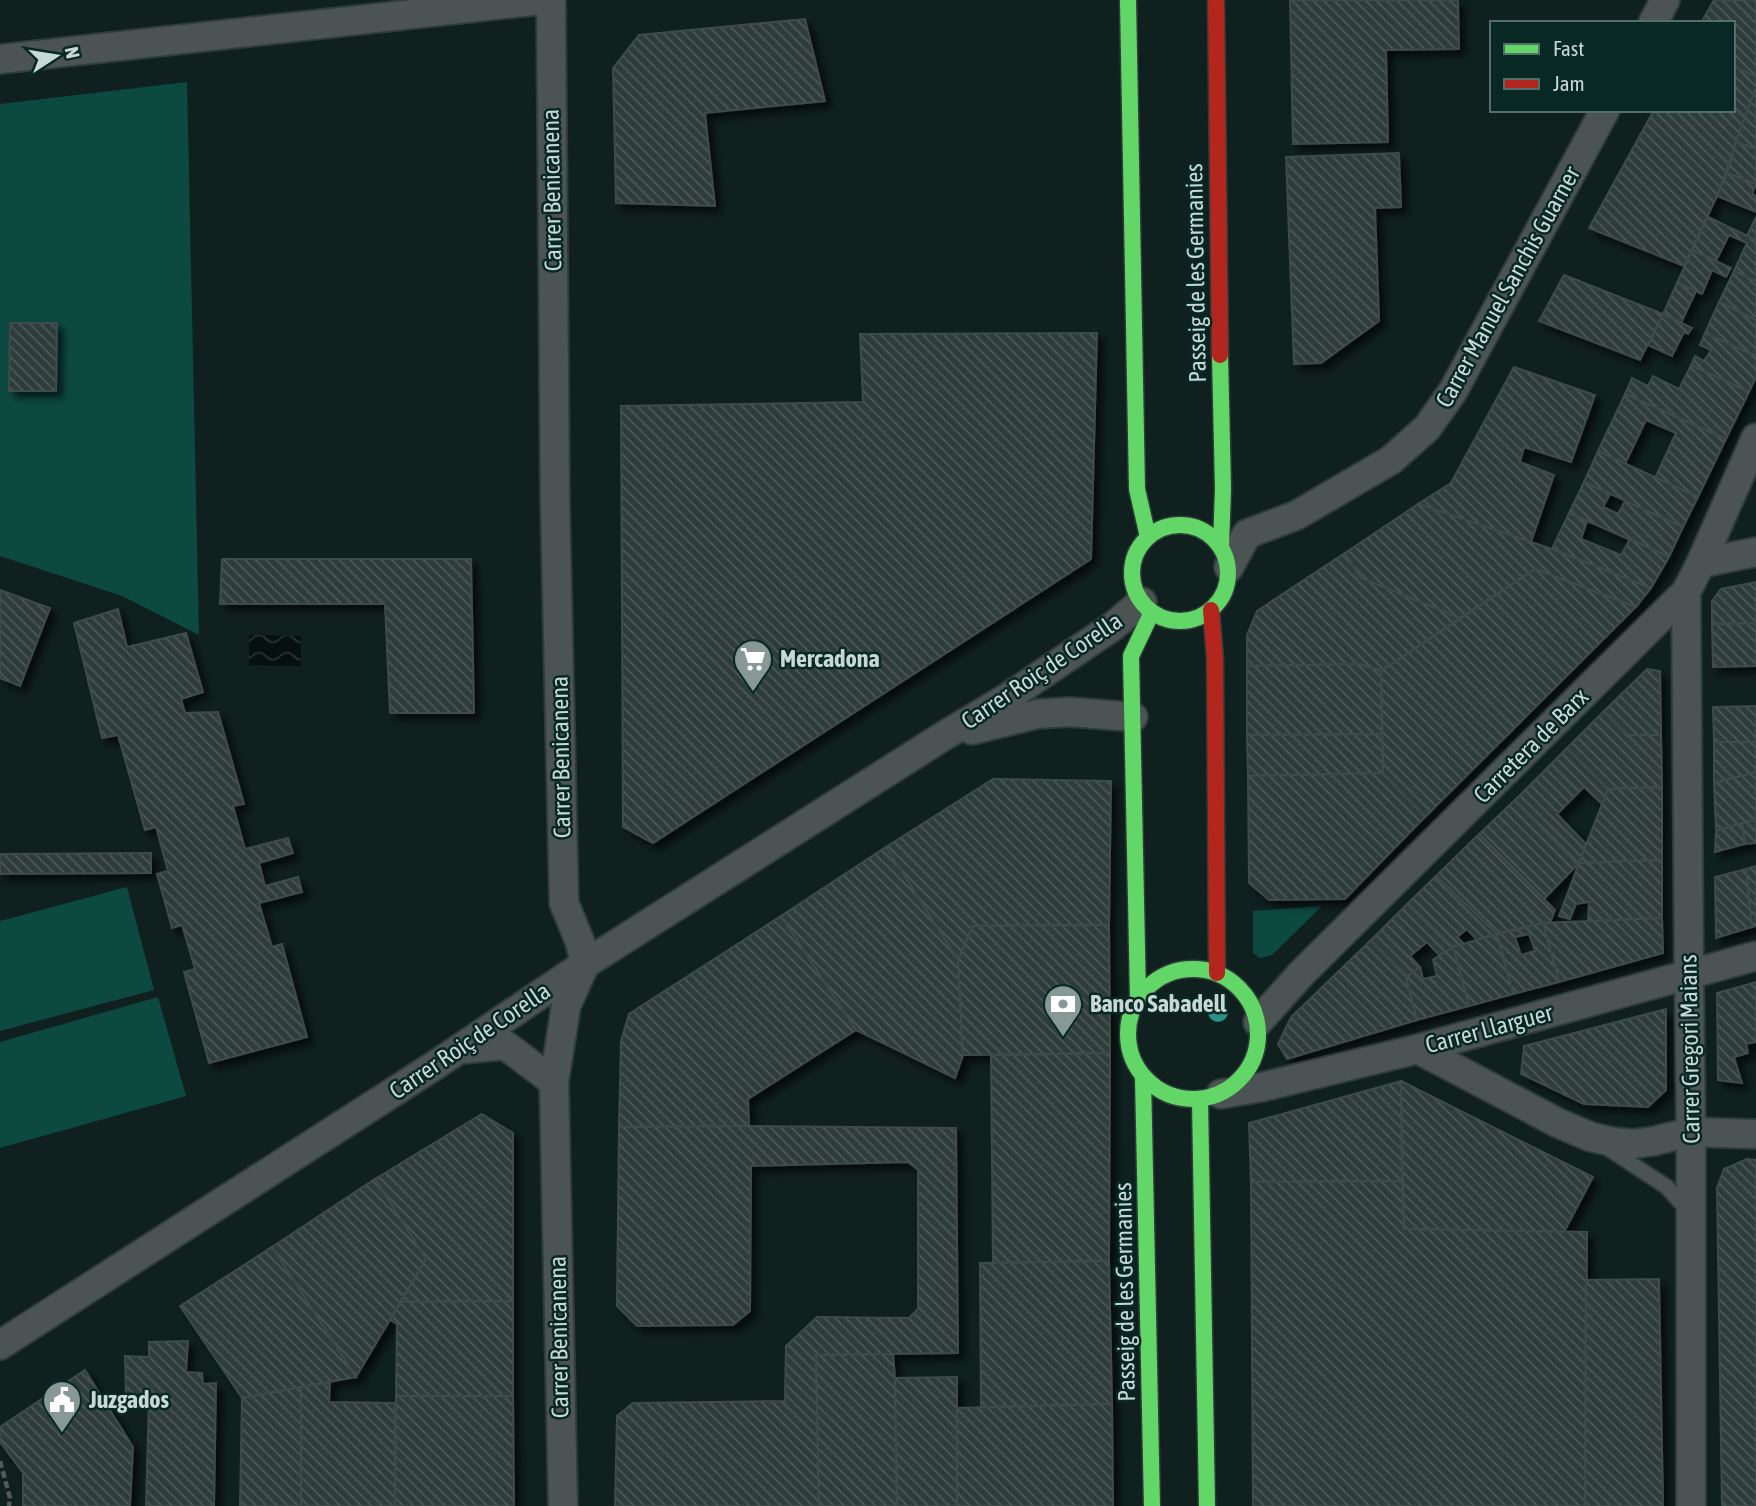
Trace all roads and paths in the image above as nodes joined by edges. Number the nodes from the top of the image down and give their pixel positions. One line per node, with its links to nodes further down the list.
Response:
1 (542, 0): 7 (street)
2 (551, 0): 20 (street, Carrer Benicanena)
3 (1128, 0): 10 (street)
4 (1216, 0): 12 (street, Passeig de les Germanies)
5 (1665, 0): 6 (street)
6 (1654, 21)
7 (0, 58)
8 (1604, 112): 12 (street, Carrer Manuel Sanchis Guarner)
9 (1756, 438): 13 (street, Carretera de Barx)
10 (1148, 537): 12 (street); 15 (street)
11 (1756, 552): 13 (street)
12 (1225, 556): 16 (street, Passeig de les Germanies)
13 (1701, 564): 14 (street, Carretera de Barx)
14 (1686, 592): 22 (street, Carrer Gregori Maians); 24 (street, Carretera de Barx)
15 (1147, 607): 16 (street); 17 (street); 18 (street, Carrer Roiç de Corella)
16 (1211, 610): 21 (street)
17 (1133, 717): 18 (street, Carrer Roiç de Corella); 23 (street)
18 (942, 737): 20 (street, Carrer Roiç de Corella)
19 (1756, 956): 22 (street, Carrer Llarguer)
20 (585, 964): 25 (street, Carrer Roiç de Corella); 28 (street, Carrer Benicanena)
21 (1217, 973): 23 (street); 24 (street)
22 (1689, 975): 26 (street, Carrer Llarguer); 30 (street, Carrer Gregori Maians)
23 (1138, 998): 27 (street)
24 (1258, 1022): 29 (street)
25 (459, 1049): 28 (street); 34 (street, Carrer Roiç de Corella)
26 (1418, 1049): 29 (street, Carrer Llarguer); 32 (street)
27 (1143, 1077): 29 (street); 38 (street, Passeig de les Germanies)
28 (554, 1082): 37 (street, Carrer Benicanena)
29 (1210, 1097): 39 (street)
30 (1691, 1132): 31 (street); 32 (street); 33 (street, Carrer Gregori Maians)
31 (1756, 1134)
32 (1591, 1137): 33 (lane)
33 (1690, 1213): 40 (street, Carrer Gregori Maians)
34 (0, 1345)
35 (0, 1461): 36 (path)
36 (9, 1506)
37 (563, 1506)
38 (1152, 1506)
39 (1207, 1506)
40 (1691, 1506)

